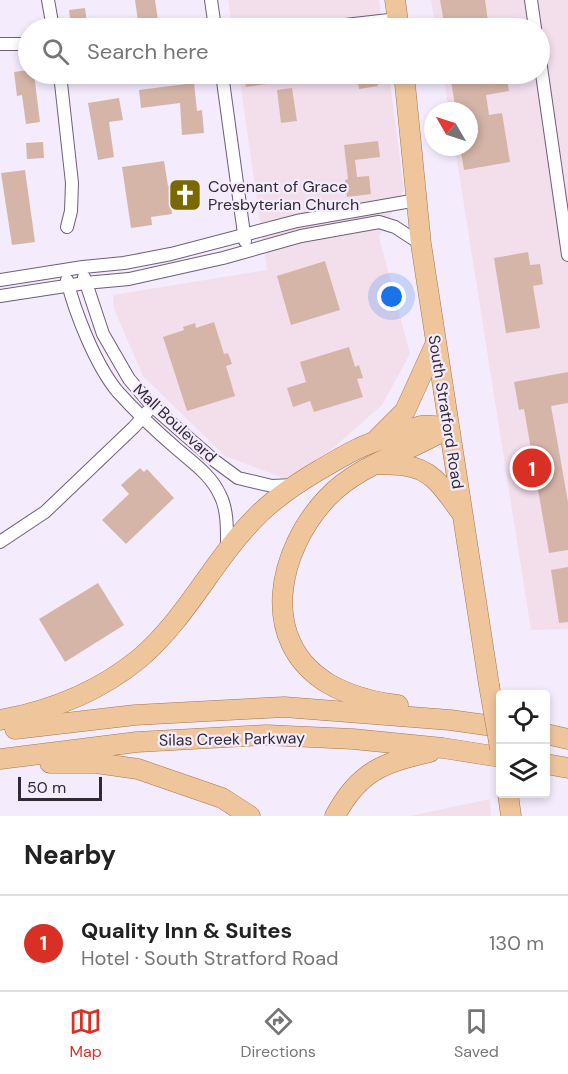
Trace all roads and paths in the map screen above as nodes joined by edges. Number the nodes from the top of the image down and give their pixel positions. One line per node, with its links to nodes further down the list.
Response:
1 (48, 0): 4 (street)
2 (211, 0): 5 (street)
3 (531, 0): 6 (street)
4 (51, 18)
5 (214, 18)
6 (534, 18)
7 (0, 44): 8 (street)
8 (18, 44)
9 (61, 84): 14 (street)
10 (223, 84): 15 (street)
11 (405, 84): 13 (main road, South Stratford Road)
12 (543, 84): 18 (street)
13 (417, 200): 15 (street); 16 (main road, South Stratford Road)
14 (67, 227)
15 (243, 234): 17 (street); 19 (street)
16 (421, 244): 17 (street); 26 (main road, South Stratford Road)
17 (248, 250): 22 (street)
18 (568, 255)
19 (83, 267): 20 (street); 22 (street, Mall Boulevard)
20 (65, 270): 21 (street); 23 (street, Mall Boulevard)
21 (6, 279): 24 (street)
22 (85, 283): 23 (street); 27 (street, Mall Boulevard)
23 (69, 286): 24 (street); 28 (street, Mall Boulevard)
24 (15, 294): 25 (street)
25 (0, 296)
26 (435, 345): 31 (main road, South Stratford Road); 32 (main road)
27 (112, 351): 28 (street); 29 (street, Mall Boulevard)
28 (96, 357): 30 (street, Mall Boulevard)
29 (152, 406): 30 (street); 34 (street, Mall Boulevard)
30 (142, 417): 36 (street); 37 (street, Mall Boulevard)
31 (448, 428): 32 (main road); 33 (main road); 35 (main road, South Stratford Road)
32 (377, 440): 34 (main road)
33 (377, 464): 35 (main road); 39 (main road)
34 (294, 485): 37 (main road)
35 (461, 513): 44 (main road, South Stratford Road, bridge)
36 (0, 542)
37 (227, 553): 38 (main road)
38 (0, 720)
39 (450, 720): 40 (main road, Silas Creek Parkway); 41 (main road, Silas Creek Parkway)
40 (496, 726)
41 (0, 730)
42 (550, 735): 43 (main road)
43 (568, 739)
44 (500, 744)
45 (443, 748): 46 (main road, Silas Creek Parkway); 47 (main road, Silas Creek Parkway); 53 (main road)
46 (496, 756)
47 (0, 759)
48 (550, 765): 50 (main road)
49 (0, 768): 52 (main road)
50 (568, 768)
51 (508, 798): 54 (main road)
52 (250, 816)
53 (335, 816)
54 (510, 816)

